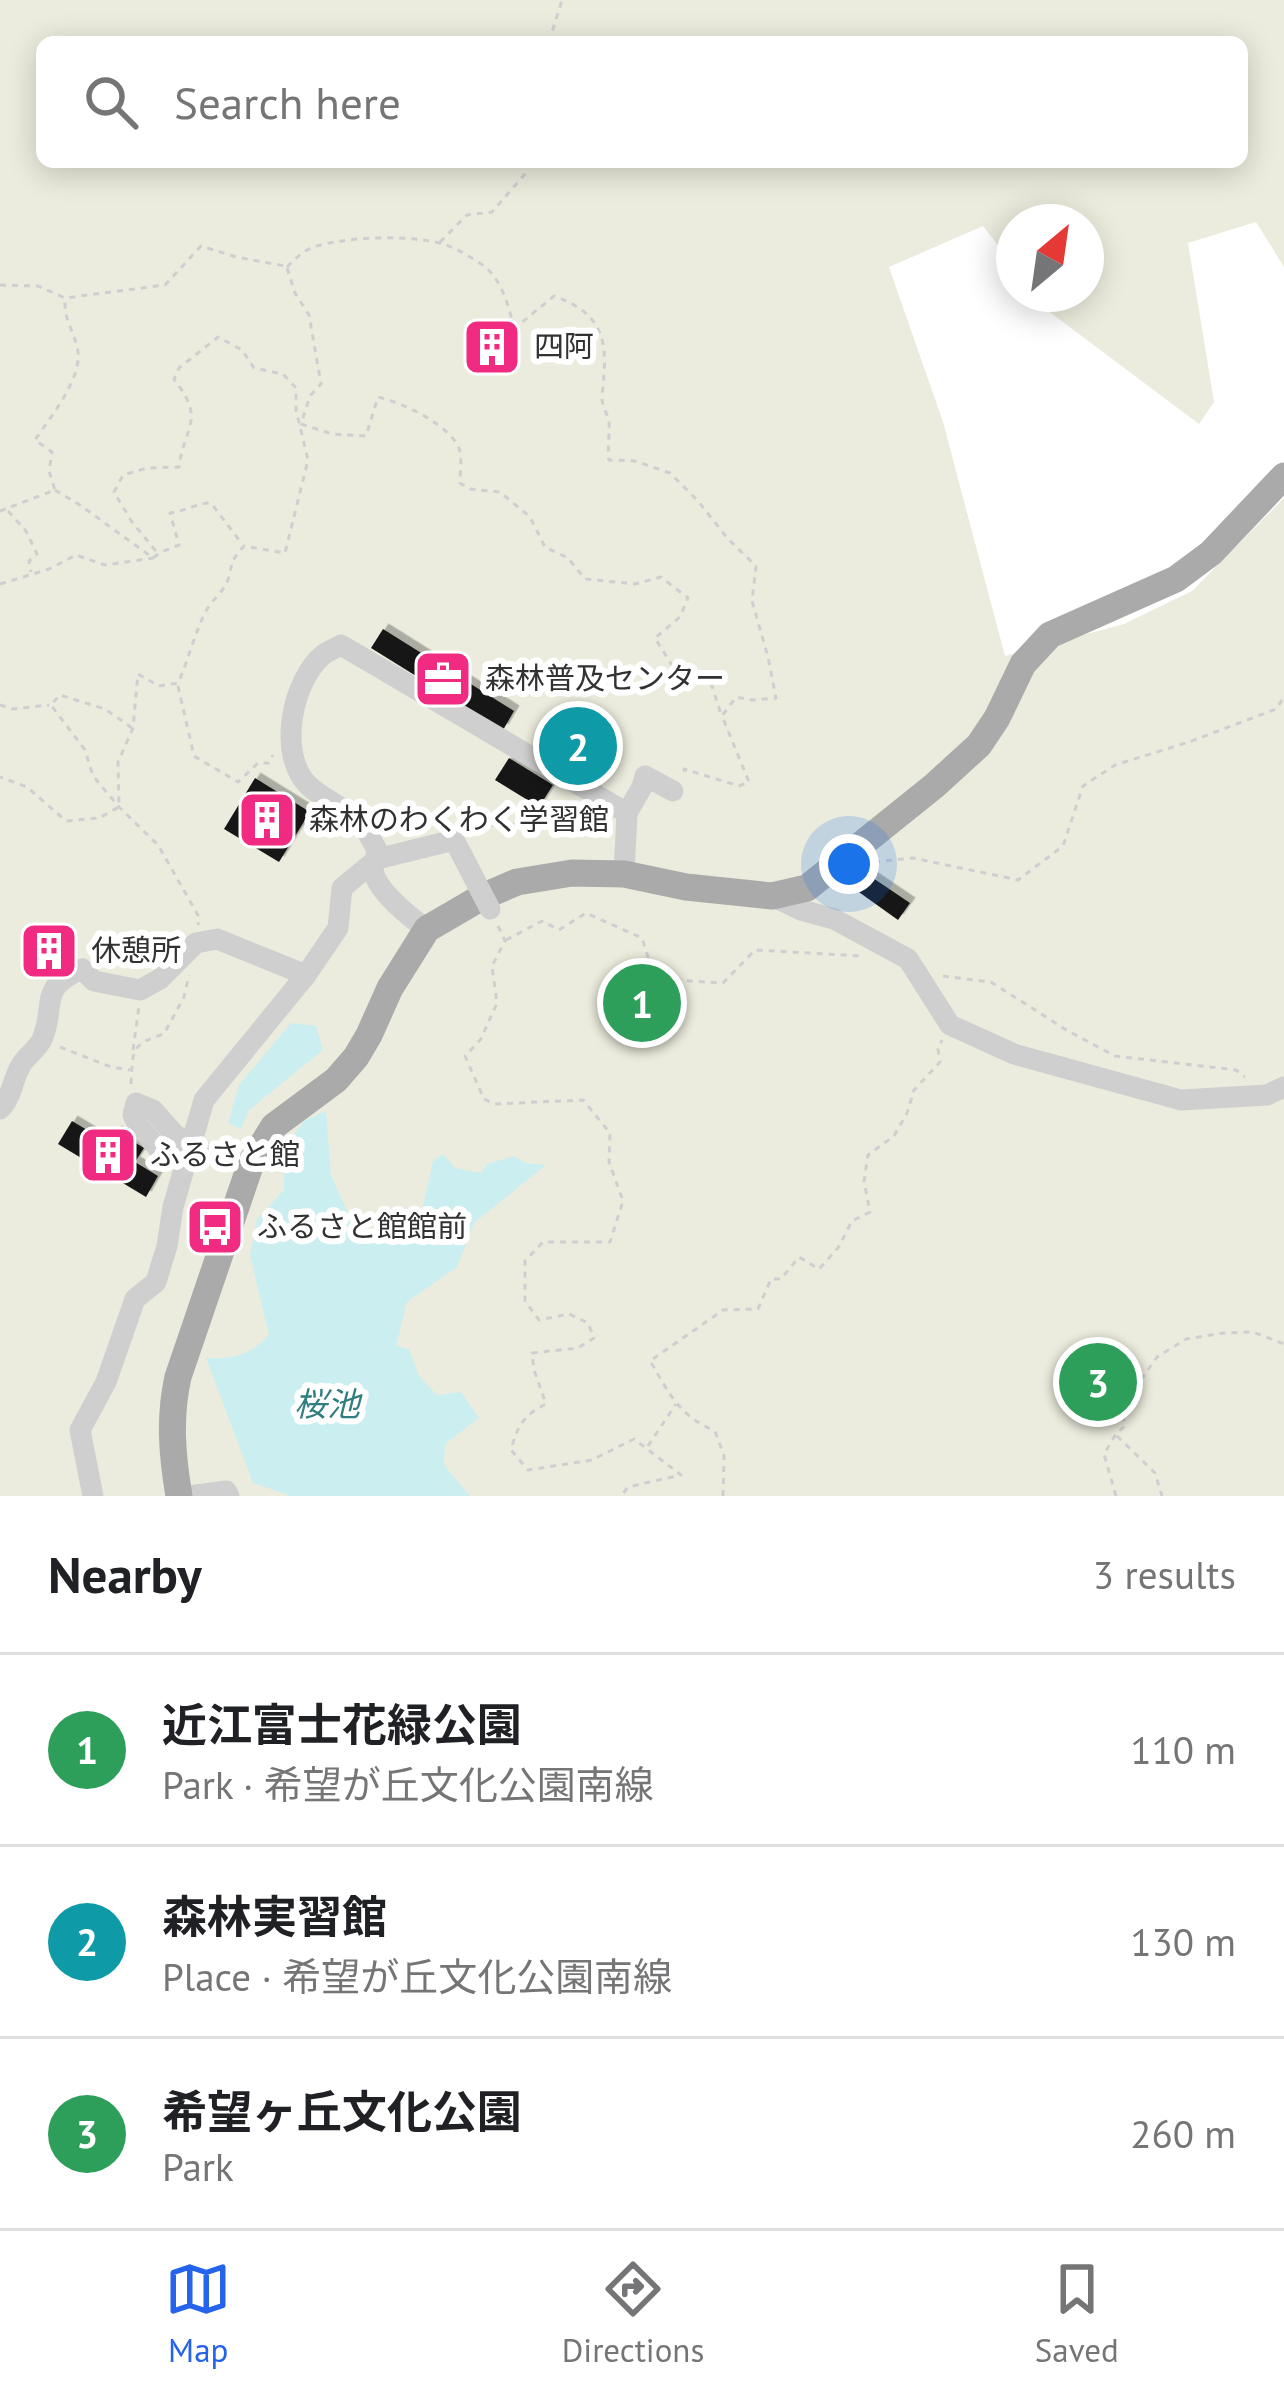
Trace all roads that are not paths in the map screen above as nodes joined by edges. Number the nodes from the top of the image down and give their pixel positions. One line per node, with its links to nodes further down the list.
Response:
1 (1284, 476): 6 (main road)
2 (680, 788): 3 (lane)
3 (626, 824): 4 (lane); 5 (lane)
4 (377, 859): 7 (lane, bridge); 8 (lane); 9 (lane)
5 (624, 874): 6 (main road); 8 (main road)
6 (772, 896): 11 (lane)
7 (490, 908)
8 (427, 929): 17 (main road)
9 (306, 975): 12 (lane); 13 (lane)
10 (1284, 1065): 11 (lane)
11 (1275, 1091)
12 (0, 1109)
13 (196, 1146): 14 (lane); 16 (lane)
14 (163, 1154)
15 (223, 1494): 18 (lane)
16 (93, 1496)
17 (179, 1496)
18 (190, 1496)

